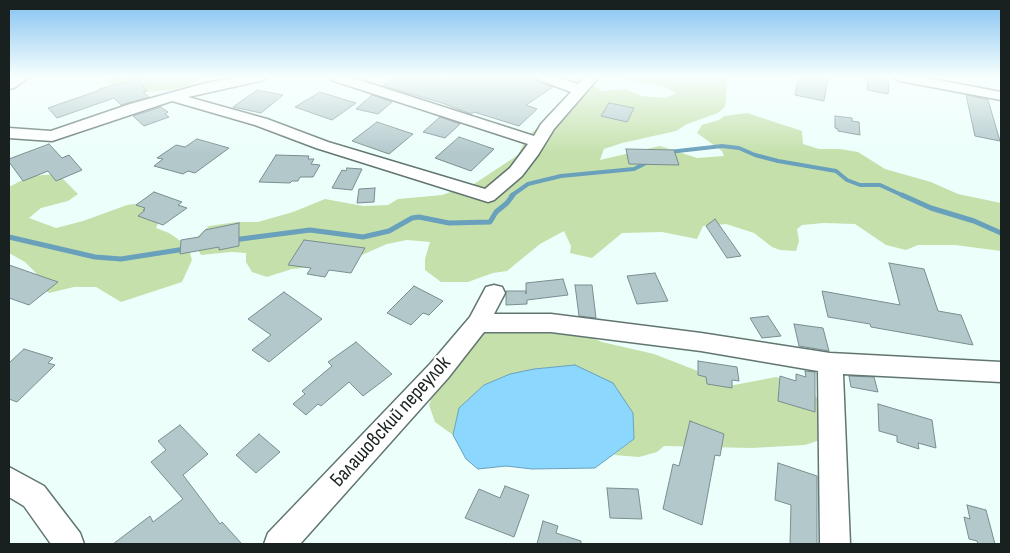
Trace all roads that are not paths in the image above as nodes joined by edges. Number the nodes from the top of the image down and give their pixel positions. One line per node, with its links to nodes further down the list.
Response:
1 (151, 103): 5 (street)
2 (193, 103): 6 (street)
3 (416, 103): 6 (street)
4 (569, 103): 6 (street)
5 (9, 133)
6 (537, 142)
7 (494, 293): 8 (street, Балашовский переулок)
8 (478, 323): 9 (street); 13 (street, Балашовский переулок)
9 (830, 363): 10 (street); 14 (street)
10 (1001, 372)
11 (9, 481): 12 (street)
12 (69, 544)
13 (279, 544)
14 (835, 544)

